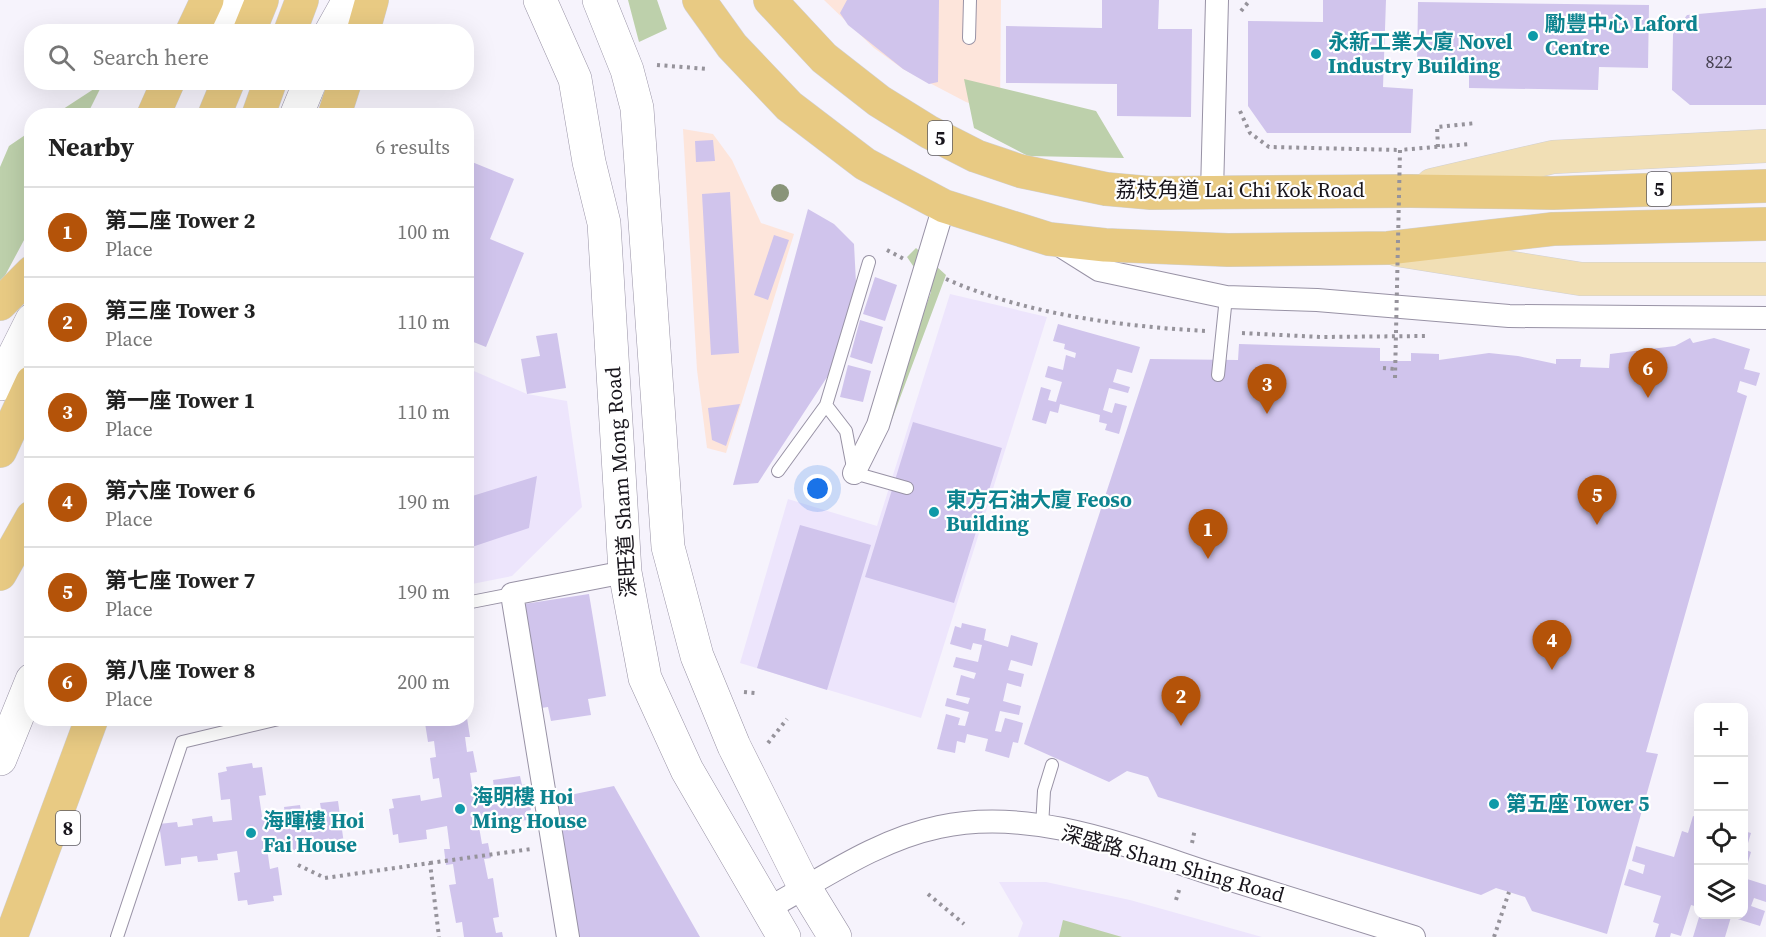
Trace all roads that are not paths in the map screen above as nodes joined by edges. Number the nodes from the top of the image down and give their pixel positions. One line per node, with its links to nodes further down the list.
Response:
1 (207, 0): 13 (highway)
2 (240, 0): 14 (street)
3 (262, 0): 15 (highway)
4 (303, 0): 16 (highway)
5 (349, 0): 17 (street)
6 (372, 0): 18 (highway)
7 (540, 0): 56 (street, 深旺道 Sham Mong Road)
8 (599, 0): 67 (street, 深旺道 Sham Mong Road)
9 (699, 0): 36 (highway, 5)
10 (770, 0): 35 (highway, 荔枝角道 Lai Chi Kok Road / 5)
11 (970, 0): 19 (lane)
12 (1216, 0): 35 (street)
13 (196, 24)
14 (224, 24)
15 (252, 24)
16 (293, 24)
17 (336, 24)
18 (365, 24)
19 (969, 38)
20 (165, 90): 26 (highway)
21 (175, 90): 27 (street)
22 (225, 90): 28 (highway)
23 (267, 90): 29 (highway)
24 (307, 90): 30 (street)
25 (342, 90): 31 (highway)
26 (158, 108)
27 (161, 108)
28 (217, 108)
29 (261, 108)
30 (299, 108)
31 (337, 108)
32 (1766, 146): 34 (main road, 荔枝角道 Lai Chi Kok Road)
33 (1766, 186): 34 (highway, 5)
34 (1410, 191): 35 (highway, 荔枝角道 Lai Chi Kok Road / 5)
35 (1212, 192)
36 (944, 206): 38 (highway, 5); 53 (street)
37 (1766, 224): 39 (highway, 5)
38 (1049, 239): 39 (highway, 5); 43 (street)
39 (1388, 248): 41 (main road)
40 (869, 262): 50 (lane)
41 (1766, 279)
42 (24, 280): 44 (highway)
43 (1226, 297): 45 (street); 47 (lane)
44 (0, 304)
45 (1766, 318)
46 (24, 336): 48 (street)
47 (1218, 375)
48 (0, 384)
49 (24, 399): 51 (highway)
50 (826, 405): 52 (lane); 53 (lane)
51 (0, 451)
52 (778, 471)
53 (854, 473): 54 (lane)
54 (907, 488)
55 (24, 532): 57 (highway)
56 (625, 572): 58 (street); 68 (street, 深旺道 Sham Mong Road)
57 (0, 574)
58 (512, 594): 59 (lane); 72 (street)
59 (474, 601)
60 (24, 700): 64 (street)
61 (91, 726): 69 (highway)
62 (92, 726): 70 (highway, 8)
63 (249, 726): 71 (lane)
64 (0, 759)
65 (1052, 765): 66 (lane)
66 (1042, 826): 67 (street, 深盛路 Sham Shing Road); 75 (street, 深盛路 Sham Shing Road)
67 (805, 888): 68 (street, 深盛路 Sham Shing Road); 74 (street, 深旺道 Sham Mong Road)
68 (767, 909): 73 (street, 深旺道 Sham Mong Road)
69 (11, 937)
70 (35, 937)
71 (117, 937)
72 (568, 937)
73 (784, 937)
74 (835, 937)
75 (1413, 937)

